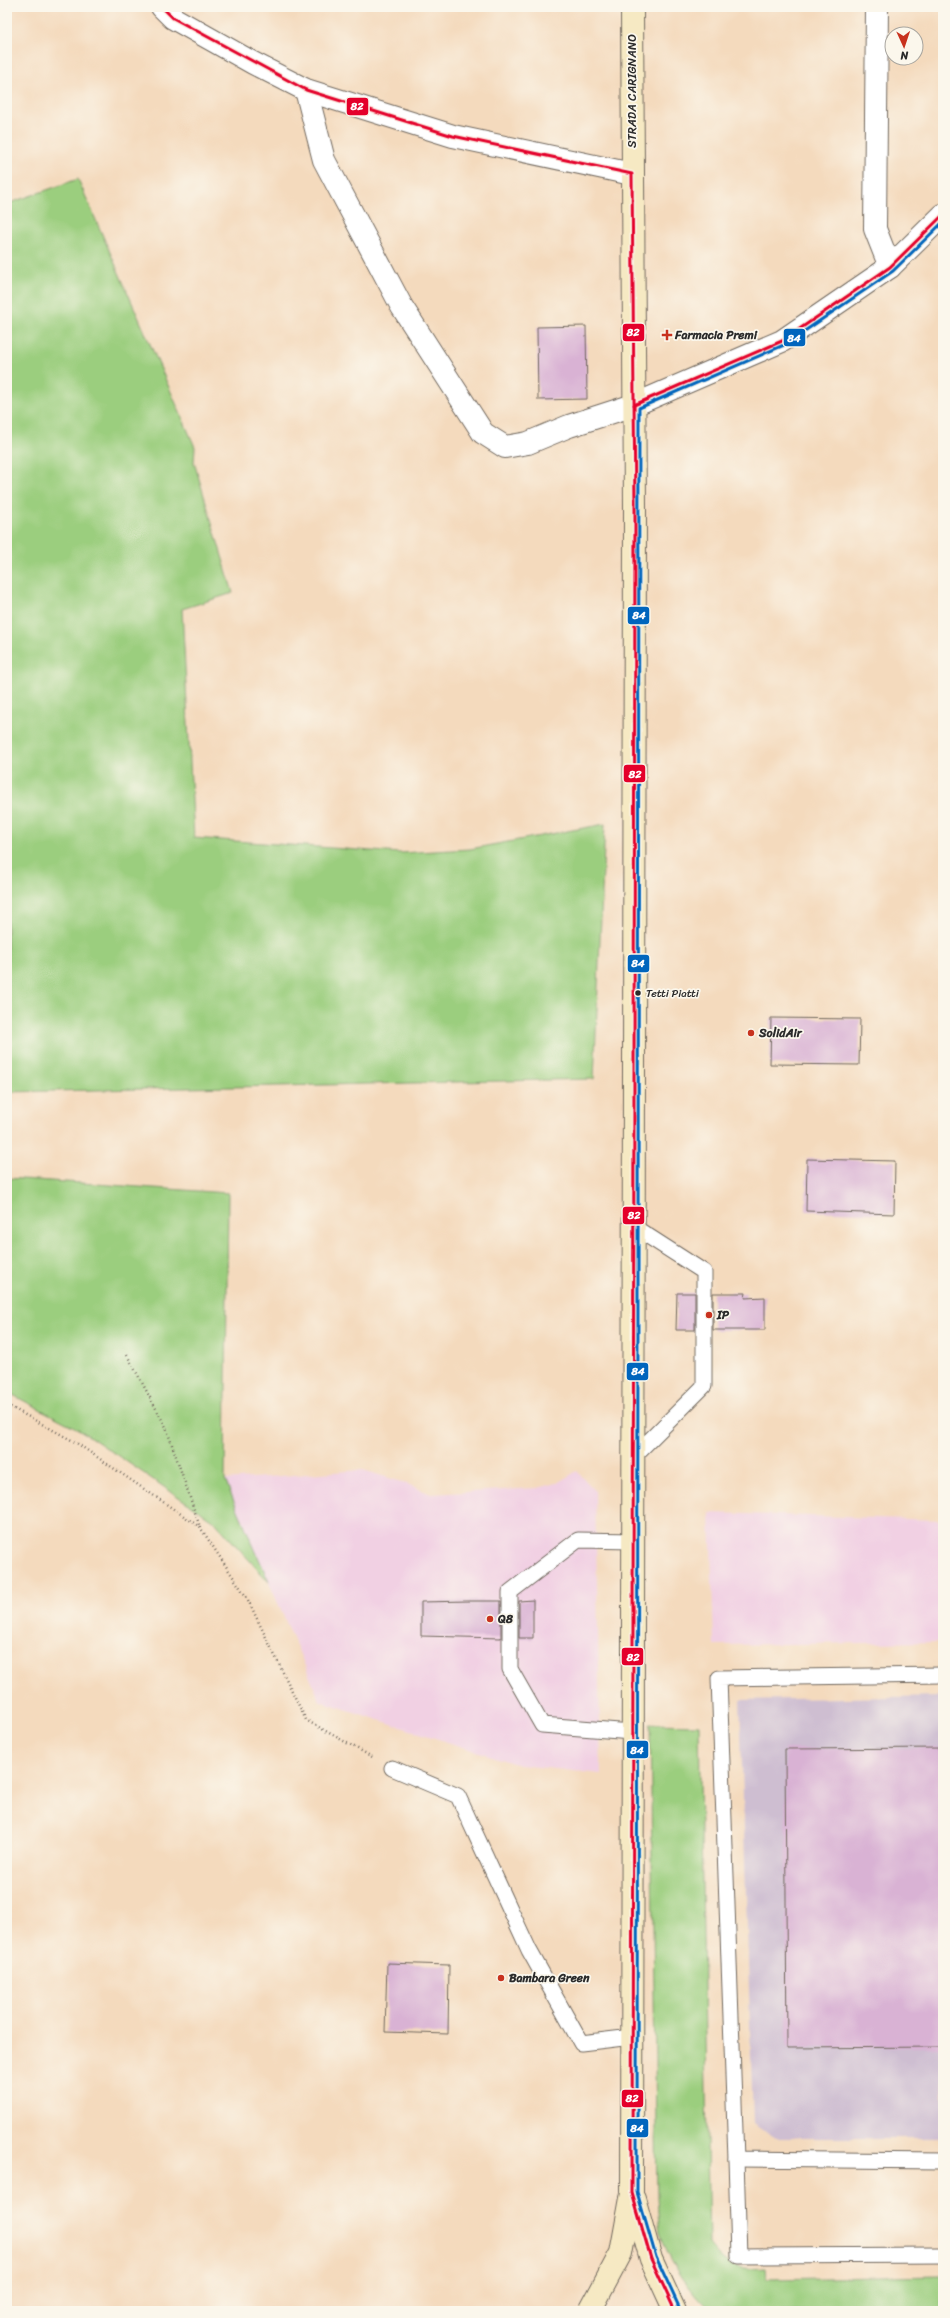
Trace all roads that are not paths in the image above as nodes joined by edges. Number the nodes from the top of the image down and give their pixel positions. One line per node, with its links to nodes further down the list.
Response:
1 (162, 7): 4 (street)
2 (632, 7): 5 (main road, STRADA CARIGNANO)
3 (877, 7): 7 (street)
4 (306, 90): 5 (street); 8 (street)
5 (632, 174): 8 (main road, STRADA CARIGNANO)
6 (943, 215): 7 (street)
7 (890, 267): 8 (street)
8 (634, 405): 9 (main road)
9 (634, 1227): 10 (main road); 10 (lane)
10 (633, 1457): 11 (main road)
11 (633, 1541): 13 (main road); 13 (lane)
12 (943, 1675): 16 (lane)
13 (632, 1732): 15 (main road)
14 (392, 1768): 15 (lane)
15 (632, 2037): 18 (main road)
16 (736, 2159): 17 (lane); 19 (lane)
17 (943, 2161)
18 (632, 2193): 20 (main road); 21 (main road)
19 (943, 2255)
20 (590, 2311)
21 (675, 2311)

